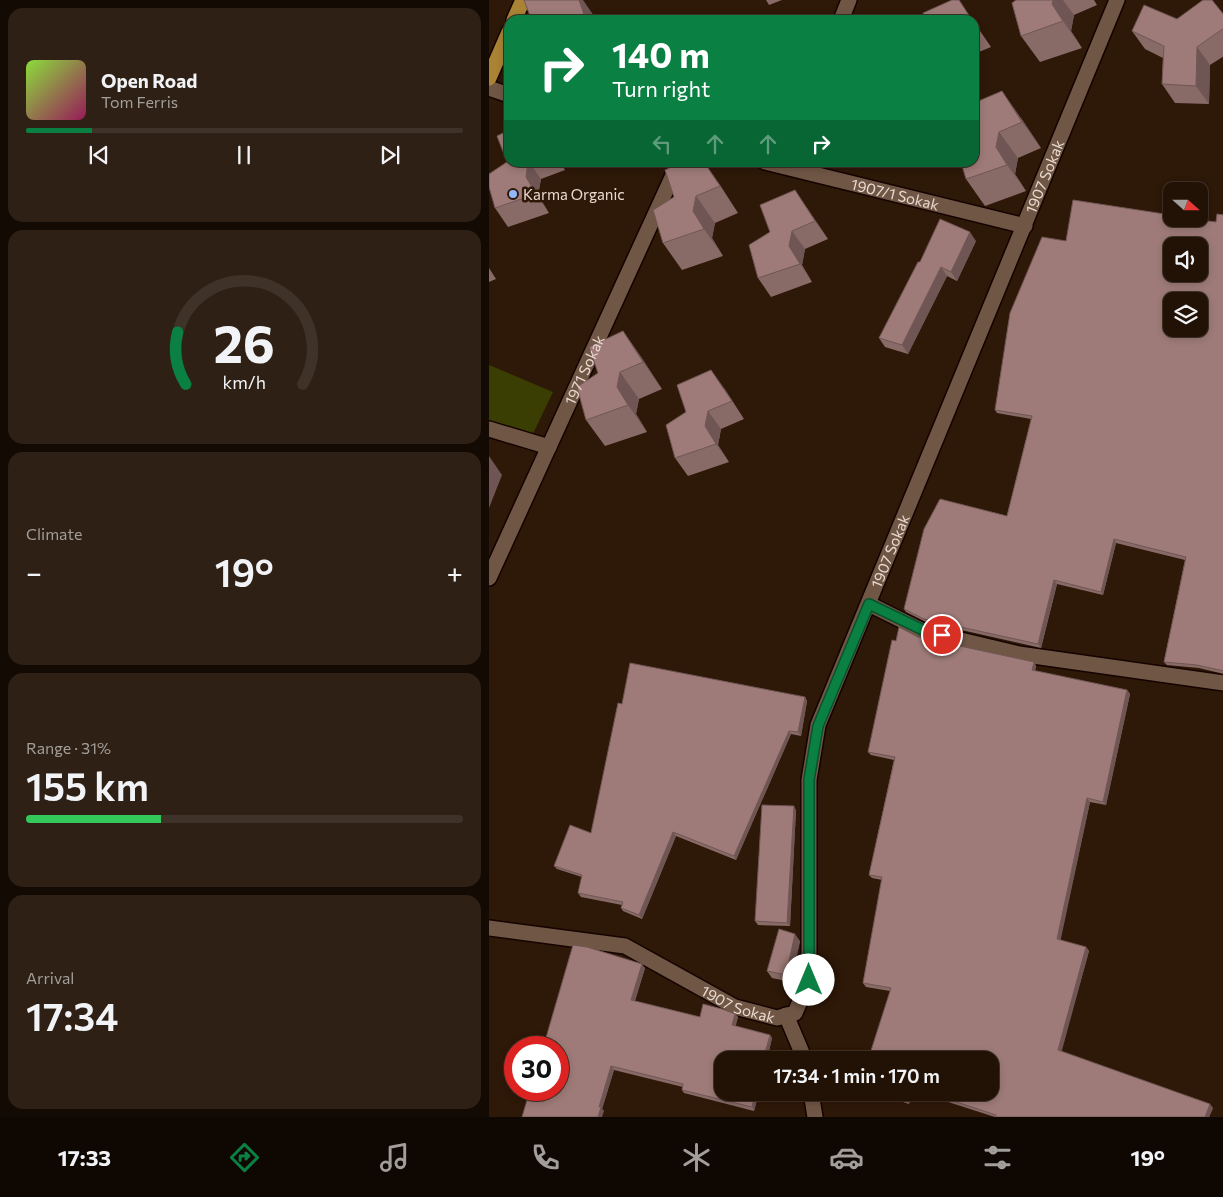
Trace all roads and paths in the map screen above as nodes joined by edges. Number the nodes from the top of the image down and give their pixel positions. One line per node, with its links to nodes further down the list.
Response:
1 (523, 0): 4 (main road)
2 (849, 0): 5 (street)
3 (1117, 0): 12 (street, 1907 Sokak)
4 (516, 15)
5 (843, 15)
6 (504, 44): 7 (main road)
7 (489, 78)
8 (489, 88): 9 (street)
9 (504, 93)
10 (677, 167): 14 (street, 1971 Sokak)
11 (791, 167): 12 (street, 1907/1 Sokak)
12 (1025, 226): 16 (street, 1907 Sokak)
13 (489, 429): 14 (street)
14 (549, 447): 15 (street, 1971 Sokak)
15 (489, 578)
16 (869, 604): 17 (street); 19 (street, 1907 Sokak)
17 (1223, 683)
18 (489, 928): 19 (street, 1907 Sokak)
19 (786, 1015): 20 (street)
20 (801, 1051)
21 (812, 1101): 22 (street)
22 (815, 1117)

